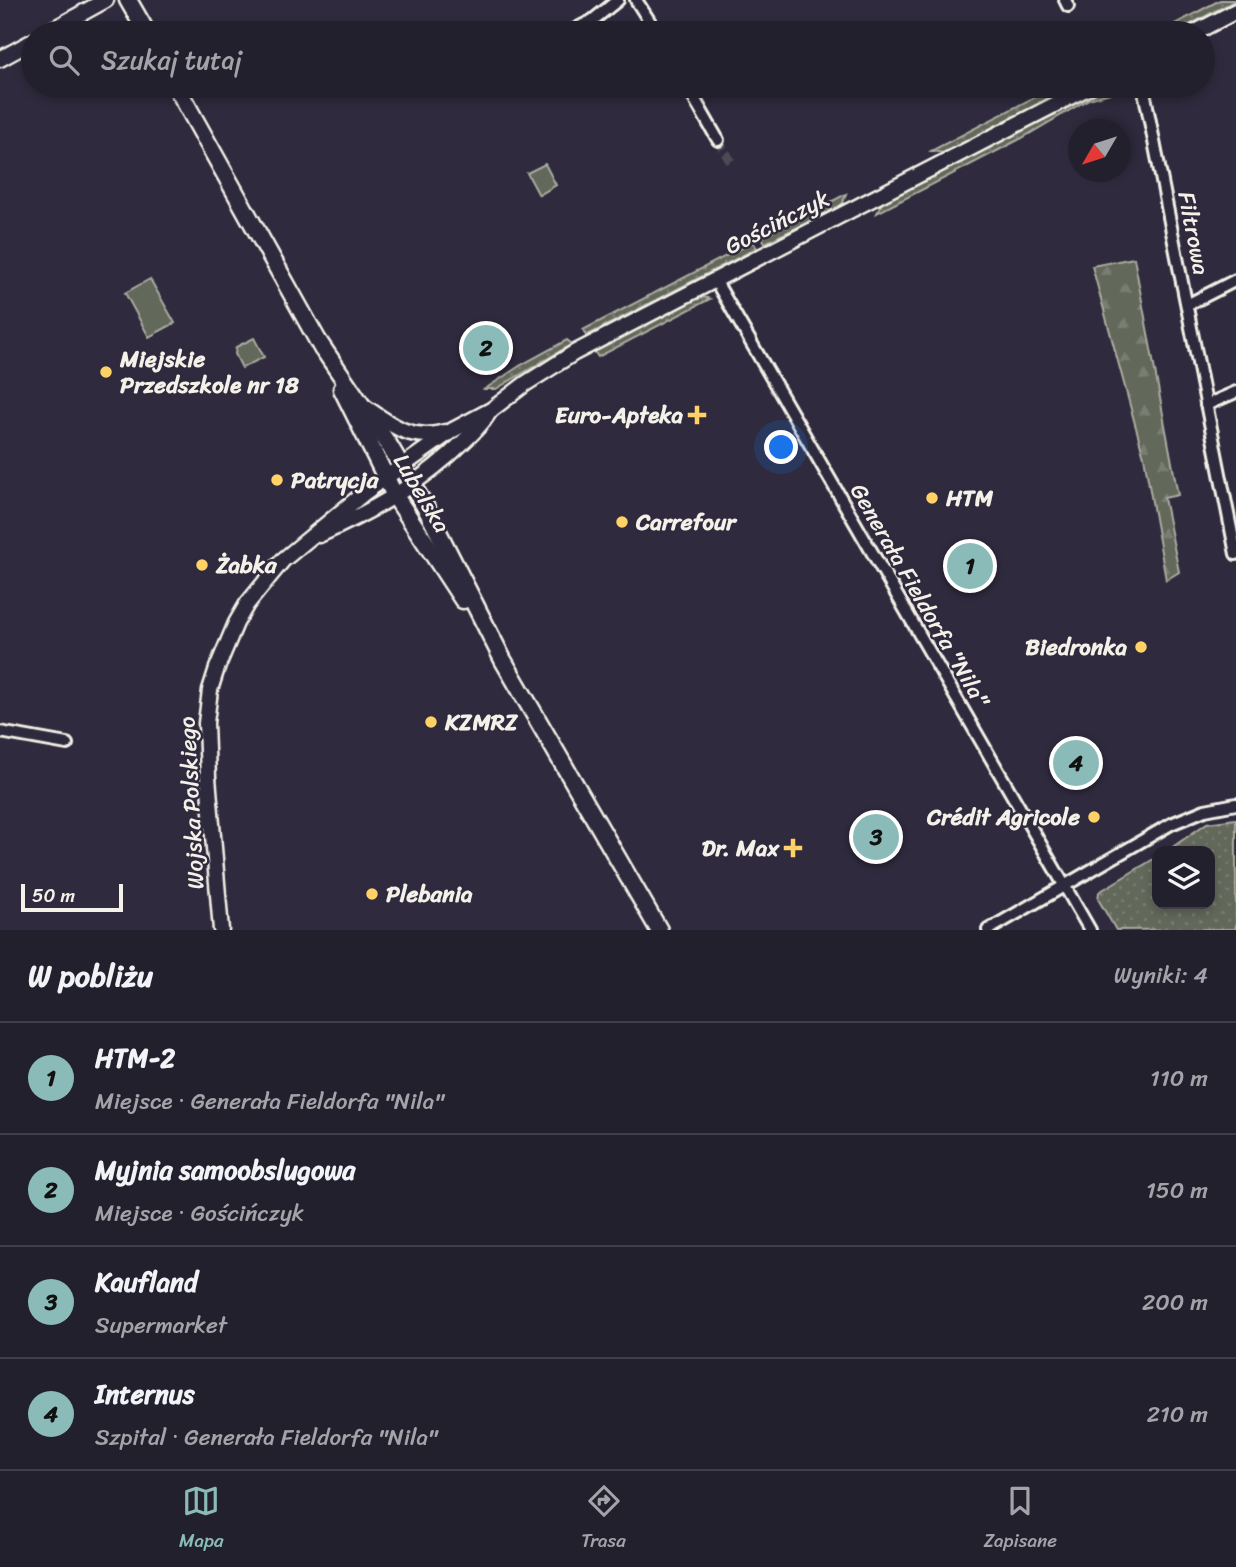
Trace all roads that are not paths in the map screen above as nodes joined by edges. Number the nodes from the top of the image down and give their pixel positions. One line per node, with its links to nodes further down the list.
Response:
1 (106, 0): 6 (street)
2 (128, 0): 7 (main road)
3 (618, 0): 8 (street)
4 (636, 0): 9 (street)
5 (1236, 11): 10 (street)
6 (68, 21)
7 (139, 21)
8 (591, 21)
9 (649, 21)
10 (1215, 22)
11 (21, 48): 12 (street)
12 (0, 59)
13 (183, 98): 21 (main road, Lubelska)
14 (694, 98): 17 (street)
15 (1068, 98): 18 (street, Gościńczyk)
16 (1145, 98): 20 (street, Filtrowa)
17 (718, 140)
18 (715, 280): 25 (street, Gościńczyk); 37 (street, Generała Fieldorfa "Nila")
19 (1236, 280): 20 (street)
20 (1187, 304): 24 (street, Filtrowa)
21 (318, 341): 23 (main road, Lubelska); 28 (main road, Lubelska)
22 (1236, 392): 24 (street)
23 (362, 404): 26 (street, Gościńczyk); 27 (main road, Lubelska)
24 (1206, 405): 32 (street, Filtrowa)
25 (491, 410): 26 (street, Gościńczyk); 29 (street, Gościńczyk)
26 (453, 430): 27 (street, Gościńczyk)
27 (401, 466): 28 (street, Wojska Polskiego); 29 (main road, Lubelska)
28 (386, 478): 30 (main road, Lubelska); 31 (street, Wojska Polskiego)
29 (412, 485): 30 (street, Gościńczyk); 33 (main road, Lubelska)
30 (395, 496): 31 (street, Wojska Polskiego); 33 (main road, Lubelska)
31 (309, 539): 38 (street, Wojska Polskiego)
32 (1236, 554)
33 (503, 660): 39 (main road, Lubelska)
34 (0, 732): 35 (street)
35 (67, 744)
36 (1236, 804): 37 (street)
37 (1064, 886): 40 (street); 41 (street, Generała Fieldorfa "Nila")
38 (221, 930)
39 (659, 930)
40 (988, 930)
41 (1090, 930)

